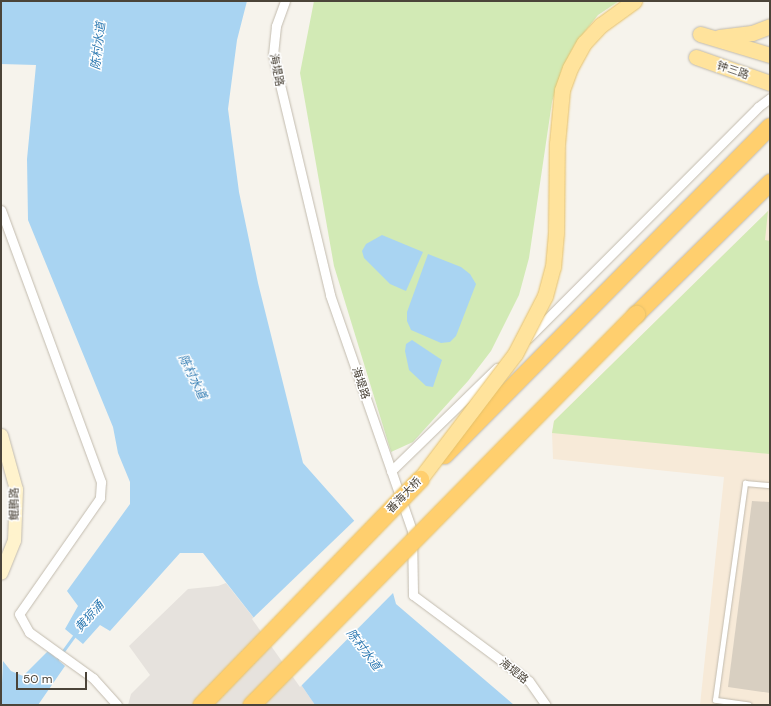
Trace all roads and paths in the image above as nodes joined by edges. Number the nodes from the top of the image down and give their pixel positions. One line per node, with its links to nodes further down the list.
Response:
1 (285, 1): 12 (street, 海堤路)
2 (634, 1): 13 (main road, bridge)
3 (770, 26): 4 (main road)
4 (770, 55)
5 (696, 57): 6 (main road, 钟三路)
6 (770, 83)
7 (770, 98): 12 (street)
8 (770, 126): 13 (highway, 番海大桥, bridge)
9 (770, 182): 18 (highway, bridge)
10 (1, 210): 16 (street)
11 (1, 435): 15 (street, 鲲鹏路)
12 (392, 470): 19 (street, 海堤路)
13 (420, 479): 17 (highway, 番海大桥, bridge)
14 (770, 485): 20 (lane)
15 (1, 573)
16 (117, 705)
17 (201, 705)
18 (251, 705)
19 (546, 705)
20 (749, 705)

